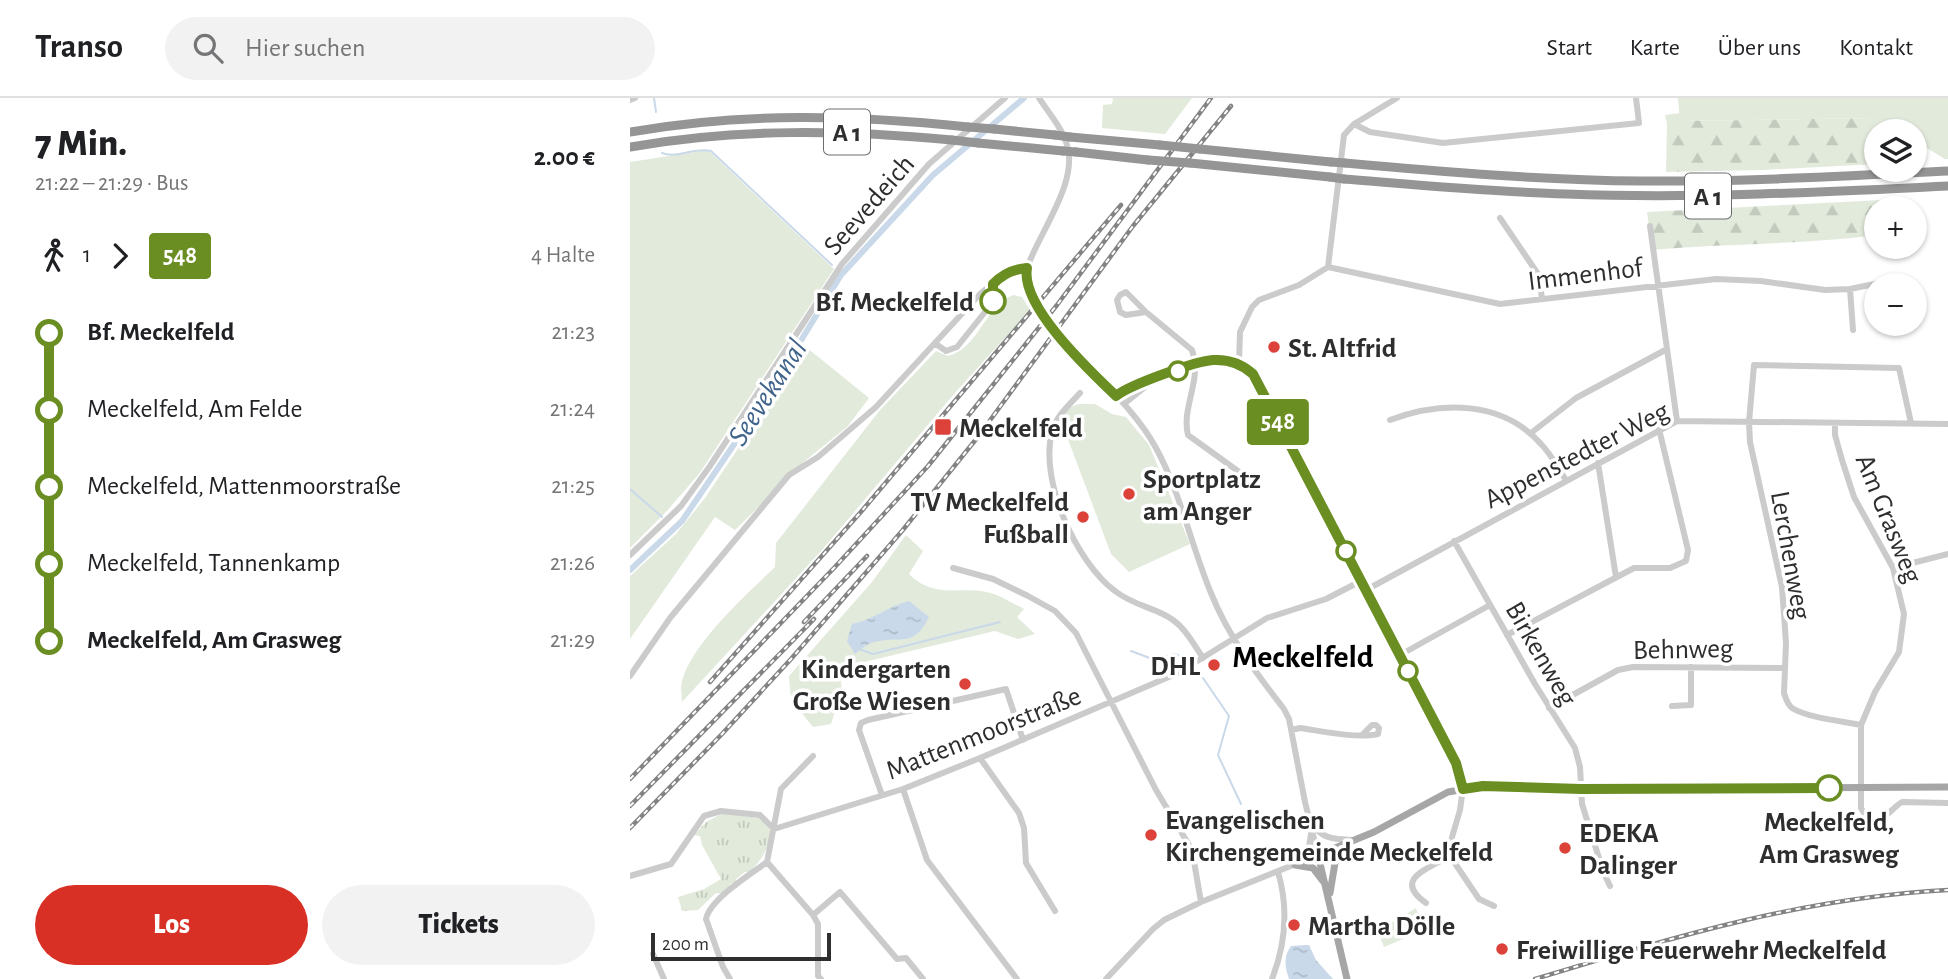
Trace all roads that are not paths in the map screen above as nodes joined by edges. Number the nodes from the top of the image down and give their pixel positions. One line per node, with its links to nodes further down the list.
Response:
1 (1005, 98): 42 (street, Seevedeich)
2 (1039, 98): 13 (street)
3 (1397, 98): 5 (street)
4 (1636, 98): 5 (street)
5 (1354, 124): 12 (street)
6 (630, 132): 8 (highway, A 1, bridge)
7 (630, 148): 9 (highway, A 1, bridge)
8 (1948, 171)
9 (1948, 186)
10 (1500, 218): 18 (street)
11 (1650, 226): 15 (street)
12 (1328, 267): 18 (street, Immenhof); 23 (street)
13 (1027, 268): 14 (street); 27 (street, bridge)
14 (993, 284): 21 (street); 21 (street)
15 (1658, 285): 17 (street, Immenhof); 18 (street, Immenhof); 22 (street)
16 (1864, 286): 17 (street, Immenhof)
17 (1850, 289): 20 (street)
18 (1542, 298)
19 (1146, 312): 19 (street); 24 (street)
20 (1853, 330)
21 (936, 344): 55 (street)
22 (1667, 349): 30 (street); 36 (street)
23 (1238, 363): 24 (street); 46 (street)
24 (1196, 364): 25 (street); 38 (street)
25 (1153, 380): 27 (street); 28 (street)
26 (1080, 393): 52 (street)
27 (1116, 396): 28 (street)
28 (1124, 404): 50 (street)
29 (1390, 420): 36 (street)
30 (1677, 421): 31 (street, Appenstedter Weg); 35 (street, Appenstedter Weg)
31 (1749, 422): 32 (street, Appenstedter Weg); 33 (street, Lerchenweg); 54 (street, Lerchenweg)
32 (1835, 423): 33 (street, Appenstedter Weg); 44 (street, Am Grasweg)
33 (1911, 424): 34 (street, Appenstedter Weg)
34 (1948, 424)
35 (1659, 429): 37 (street, Appenstedter Weg); 45 (street)
36 (1531, 433): 39 (street)
37 (1598, 463): 39 (street, Appenstedter Weg); 45 (street)
38 (1242, 474)
39 (1566, 480): 40 (street, Appenstedter Weg)
40 (1454, 541): 47 (street, Appenstedter Weg); 48 (street, Birkenweg)
41 (1948, 554): 44 (street)
42 (630, 555)
43 (953, 568): 56 (street)
44 (1893, 568): 59 (street, Am Grasweg)
45 (1616, 576): 49 (street)
46 (1362, 581): 47 (street); 50 (street, Mattenmoorstraße)
47 (1366, 590): 51 (street)
48 (1490, 605): 49 (street, Birkenweg); 51 (street)
49 (1507, 635): 58 (street, Birkenweg)
50 (1235, 640): 52 (street, Mattenmoorstraße); 60 (street)
51 (1400, 655): 68 (street)
52 (1203, 658): 56 (street, Mattenmoorstraße)
53 (1691, 667): 54 (street, Behnweg); 57 (street); 58 (street, Behnweg)
54 (1785, 668): 59 (street, Lerchenweg)
55 (630, 676)
56 (1112, 703): 62 (street, Mattenmoorstraße); 85 (street)
57 (1672, 706)
58 (1549, 708): 69 (street, Birkenweg)
59 (1861, 724): 65 (street, Am Grasweg)
60 (1292, 730): 61 (street); 72 (street)
61 (1362, 735)
62 (1023, 740): 64 (street, Mattenmoorstraße); 70 (street)
63 (813, 756): 74 (street)
64 (980, 758): 67 (street, Mattenmoorstraße); 88 (street)
65 (1860, 788): 66 (main road); 69 (main road); 71 (street, Am Grasweg)
66 (1948, 788)
67 (903, 789): 70 (street, Mattenmoorstraße); 96 (street)
68 (1463, 789): 69 (main road); 75 (main road); 77 (street)
69 (1581, 789): 82 (street, Birkenweg)
70 (882, 795): 74 (street, Mattenmoorstraße)
71 (1948, 803)
72 (1308, 816): 73 (street); 75 (street)
73 (1311, 825): 76 (street); 79 (street)
74 (774, 829): 78 (street); 81 (street)
75 (1350, 842): 76 (main road); 84 (main road)
76 (1318, 855): 79 (street); 83 (main road)
77 (1450, 856): 86 (street); 87 (street)
78 (767, 862): 89 (street); 91 (street)
79 (1297, 864): 80 (street); 83 (main road)
80 (1278, 872): 85 (street); 98 (street)
81 (630, 876)
82 (1610, 886)
83 (1327, 888): 84 (main road)
84 (1329, 897): 99 (main road)
85 (1201, 902): 97 (street)
86 (1426, 903)
87 (1494, 906)
88 (1055, 911)
89 (813, 915): 92 (street); 95 (street)
90 (653, 954): 93 (street)
91 (729, 978): 94 (street)
92 (817, 978)
93 (664, 979)
94 (719, 979)
95 (923, 979)
96 (1017, 979)
97 (1106, 979)
98 (1272, 979)
99 (1347, 979)

